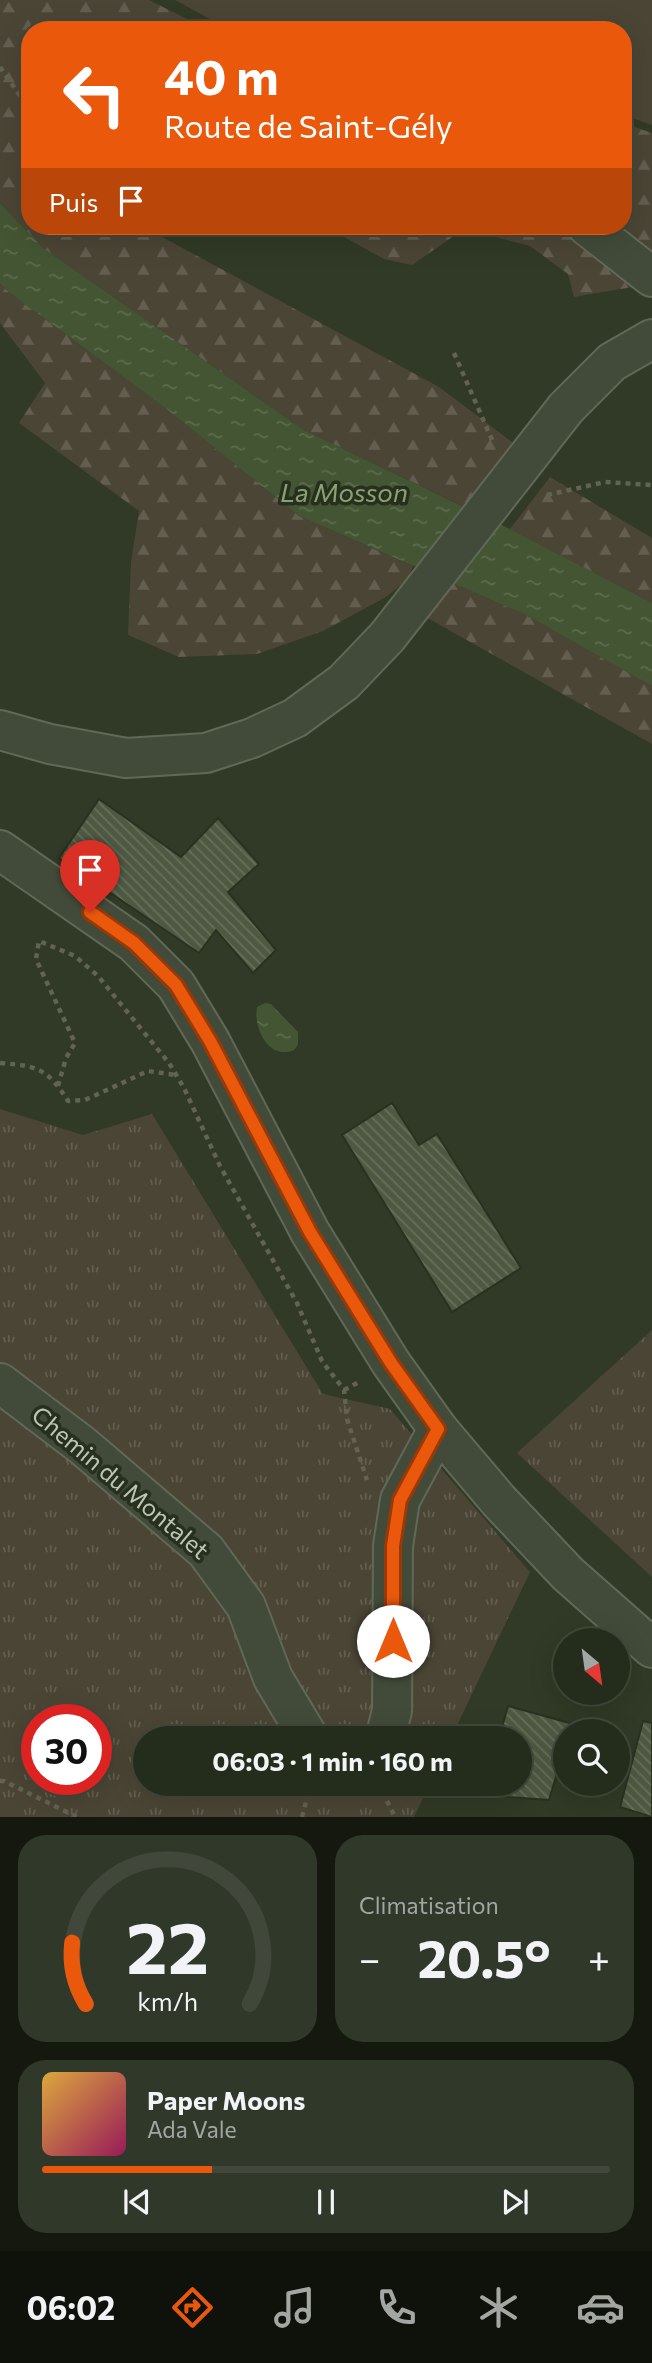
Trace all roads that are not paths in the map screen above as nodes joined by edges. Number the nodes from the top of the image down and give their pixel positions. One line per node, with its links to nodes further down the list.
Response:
1 (598, 235): 2 (street)
2 (652, 277)
3 (652, 339): 4 (street, bridge)
4 (0, 730)
5 (0, 850): 7 (street)
6 (0, 1383): 9 (street, Chemin du Montalet)
7 (438, 1429): 8 (street); 10 (street)
8 (652, 1648)
9 (302, 1726)
10 (388, 1726)

